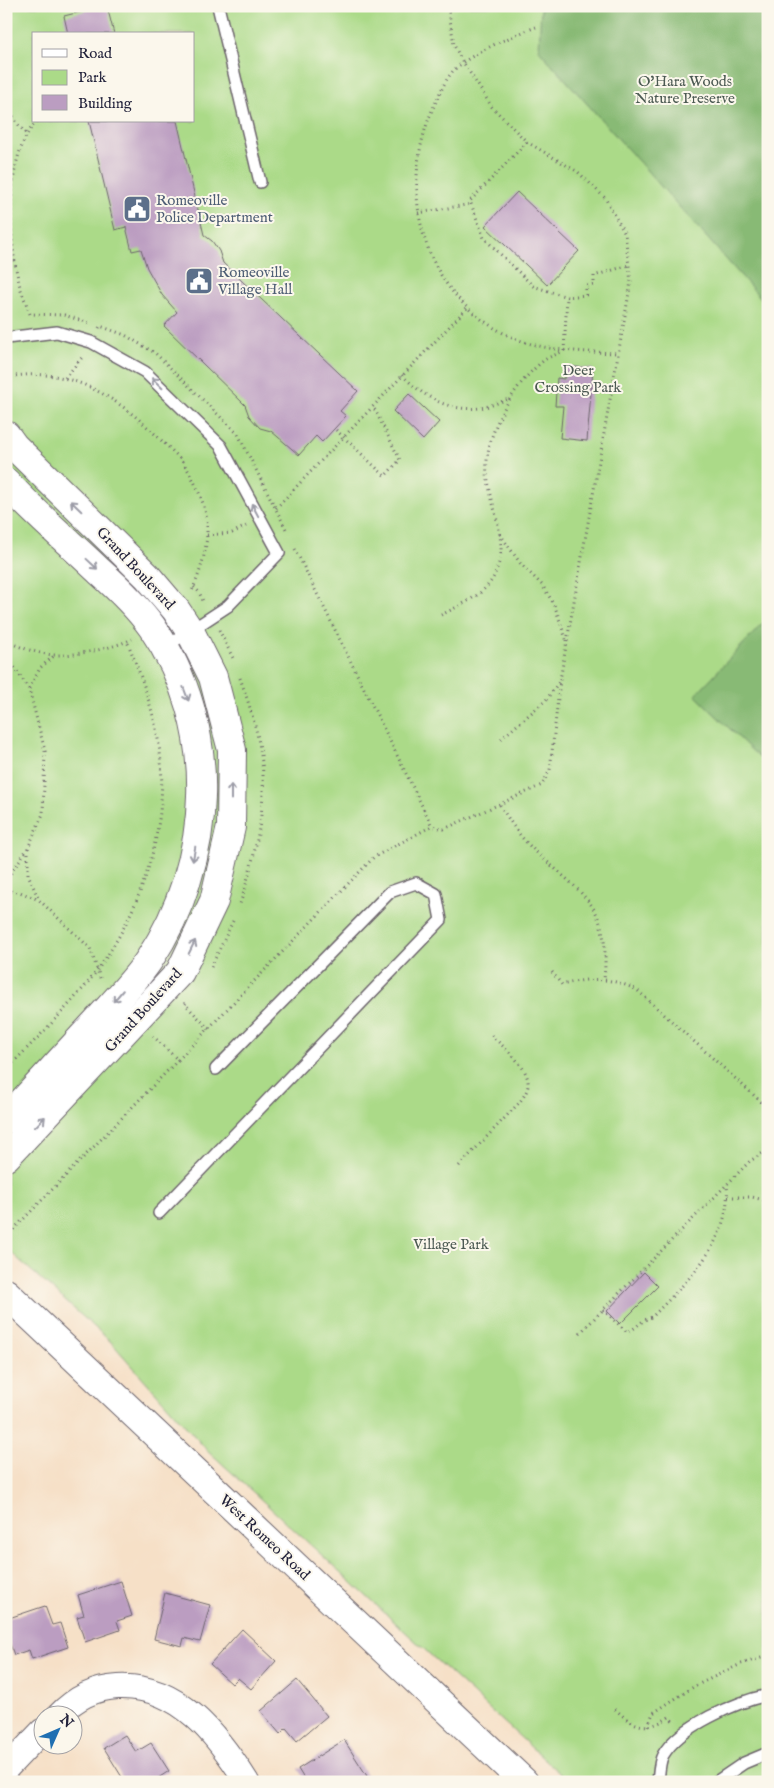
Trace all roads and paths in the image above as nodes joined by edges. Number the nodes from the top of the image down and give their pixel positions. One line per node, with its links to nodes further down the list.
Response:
1 (218, 6): 9 (lane)
2 (448, 6): 4 (path)
3 (536, 27): 4 (path)
4 (463, 63): 8 (path); 11 (path)
5 (6, 103): 7 (path)
6 (36, 122): 7 (path)
7 (27, 135): 15 (path)
8 (527, 142): 10 (path); 12 (path)
9 (260, 182)
10 (472, 204): 11 (path); 13 (path)
11 (418, 213): 14 (path)
12 (629, 265): 13 (path); 18 (path)
13 (567, 297): 17 (path)
14 (468, 307): 17 (path); 19 (path)
15 (100, 326)
16 (6, 338): 33 (lane, one-way to 16)
17 (564, 351): 18 (path); 21 (path)
18 (618, 353): 37 (path)
19 (402, 376): 21 (path); 22 (path)
20 (6, 377): 30 (path)
21 (510, 399): 28 (path)
22 (373, 406): 25 (path); 25 (path)
23 (336, 430): 25 (path)
24 (6, 435): 33 (street, Grand Boulevard, one-way to 24)
25 (343, 437): 27 (path)
26 (6, 482): 34 (street, Grand Boulevard, one-way to 34)
27 (289, 534)
28 (499, 534): 32 (path); 37 (path)
29 (293, 544): 44 (path)
30 (194, 587): 31 (path); 33 (path)
31 (202, 601)
32 (441, 615)
33 (183, 620): 34 (lane); 57 (street, Grand Boulevard, one-way to 33)
34 (158, 637): 36 (path); 55 (street, Grand Boulevard, one-way to 55)
35 (6, 641): 39 (path)
36 (127, 641): 39 (path); 53 (path)
37 (567, 641): 40 (path)
38 (6, 655): 41 (path)
39 (56, 655): 41 (path)
40 (560, 680): 42 (path); 43 (path)
41 (29, 689): 45 (path)
42 (501, 739)
43 (500, 805): 44 (path); 49 (path)
44 (432, 826): 51 (path)
45 (6, 880)
46 (6, 891): 47 (path)
47 (39, 900)
48 (552, 972): 49 (path)
49 (604, 980): 54 (path)
50 (491, 1035): 58 (path)
51 (178, 1060)
52 (216, 1069): 62 (lane)
53 (6, 1070)
54 (768, 1108)
55 (6, 1118)
56 (768, 1150): 59 (path)
57 (6, 1157)
58 (459, 1166)
59 (727, 1184): 60 (path); 64 (path)
60 (728, 1197): 61 (path); 64 (path)
61 (768, 1201)
62 (159, 1214)
63 (6, 1293): 74 (street, West Romeo Road)
64 (603, 1310): 65 (path)
65 (580, 1333)
66 (768, 1656): 69 (path)
67 (768, 1695): 75 (lane)
68 (69, 1706): 73 (street)
69 (615, 1709)
70 (32, 1742): 72 (street)
71 (768, 1753): 76 (lane)
72 (6, 1769)
73 (247, 1782)
74 (524, 1782)
75 (658, 1782)
76 (716, 1782)

